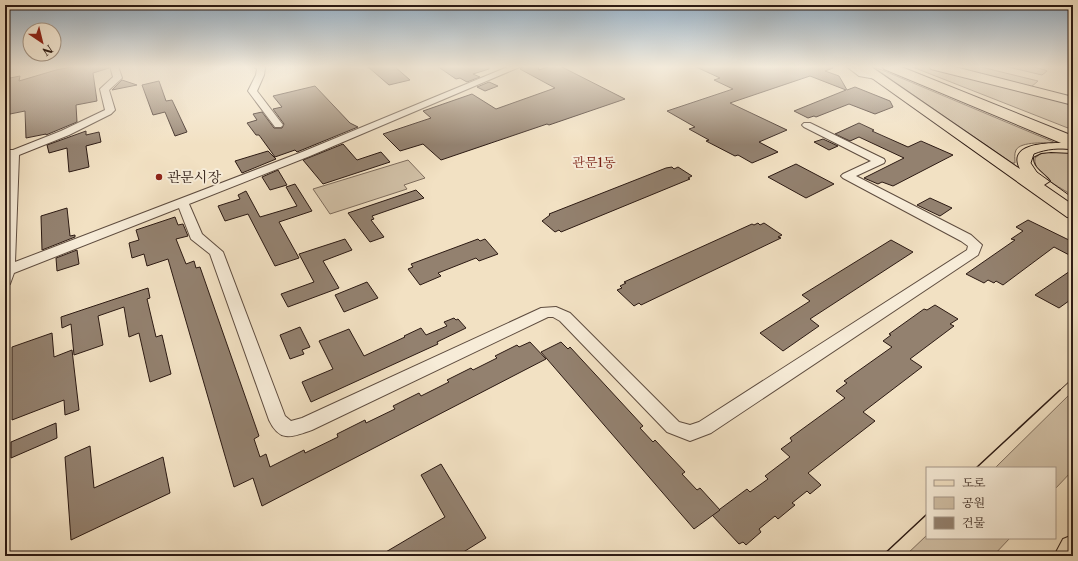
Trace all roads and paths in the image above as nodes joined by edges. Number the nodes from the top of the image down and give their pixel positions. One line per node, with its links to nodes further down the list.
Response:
1 (105, 92): 14 (street)
2 (253, 92): 9 (street)
3 (455, 92): 15 (street)
4 (899, 92): 17 (highway)
5 (952, 92): 12 (highway)
6 (963, 92): 11 (highway)
7 (1041, 92): 8 (highway)
8 (1073, 100)
9 (278, 125)
10 (807, 125): 15 (street)
11 (1073, 137)
12 (1073, 142)
13 (1073, 148): 16 (highway)
14 (10, 153): 18 (street)
15 (182, 201): 18 (street)
16 (1073, 206)
17 (1073, 213)
18 (7, 276)
19 (1073, 549): 20 (main road)
20 (1068, 556)

